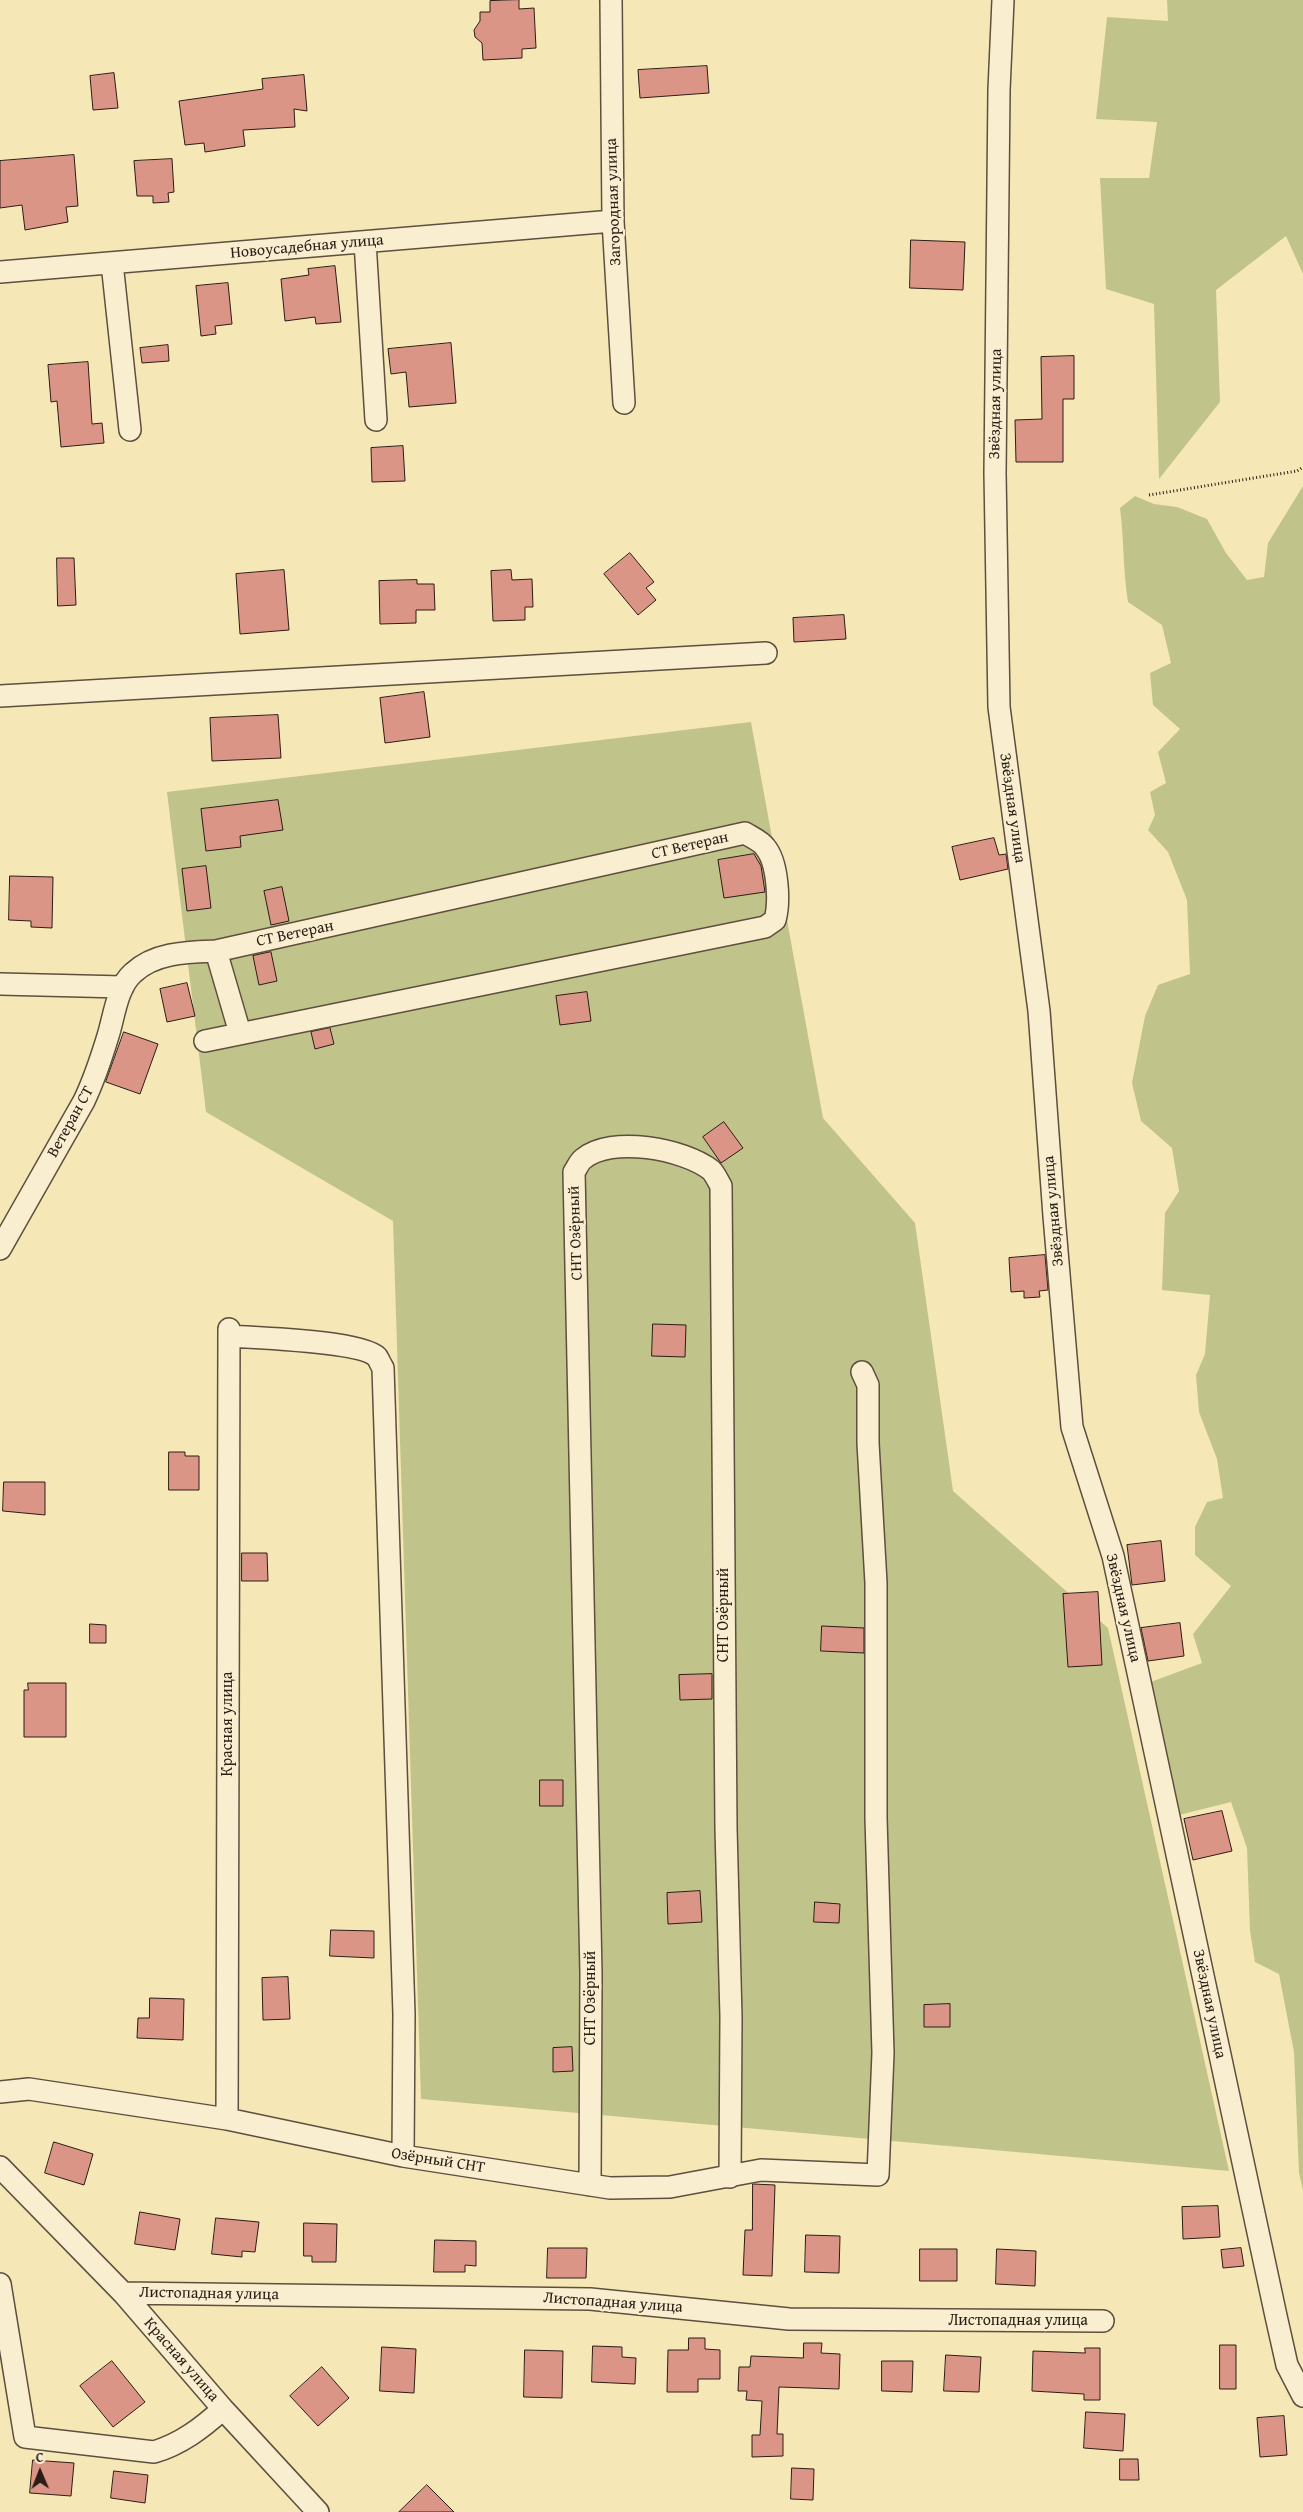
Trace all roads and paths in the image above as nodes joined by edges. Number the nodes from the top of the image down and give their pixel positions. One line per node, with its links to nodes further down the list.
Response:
1 (611, 0): 3 (street, Загородная улица)
2 (1003, 0): 30 (street, Звёздная улица)
3 (613, 221): 4 (street, Новоусадебная улица); 7 (street, Загородная улица)
4 (365, 242): 5 (street, Новоусадебная улица); 8 (street)
5 (112, 262): 6 (street, Новоусадебная улица); 9 (street)
6 (0, 272)
7 (624, 403)
8 (376, 420)
9 (130, 430)
10 (1303, 467): 11 (path)
11 (1149, 495)
12 (766, 653): 13 (street)
13 (0, 696)
14 (216, 951): 16 (street, СТ Ветеран); 17 (street); 17 (street, СТ Ветеран)
15 (0, 984): 16 (street)
16 (123, 987): 19 (street, Ветеран СТ)
17 (240, 1033): 18 (street, СТ Ветеран)
18 (205, 1040)
19 (0, 1249)
20 (862, 1372): 25 (street, Озёрный СНТ)
21 (0, 2092): 22 (street, Озёрный СНТ)
22 (227, 2119): 23 (street, Озёрный СНТ); 23 (street, Красная улица)
23 (403, 2156): 26 (street, Озёрный СНТ)
24 (0, 2167): 28 (street, Красная улица)
25 (730, 2177): 26 (street, Озёрный СНТ); 26 (street, СНТ Озёрный)
26 (590, 2185)
27 (0, 2284): 31 (street)
28 (123, 2293): 29 (street, Листопадная улица); 31 (street, Красная улица)
29 (1103, 2321)
30 (1303, 2396)
31 (223, 2409): 32 (street, Красная улица)
32 (318, 2512)

